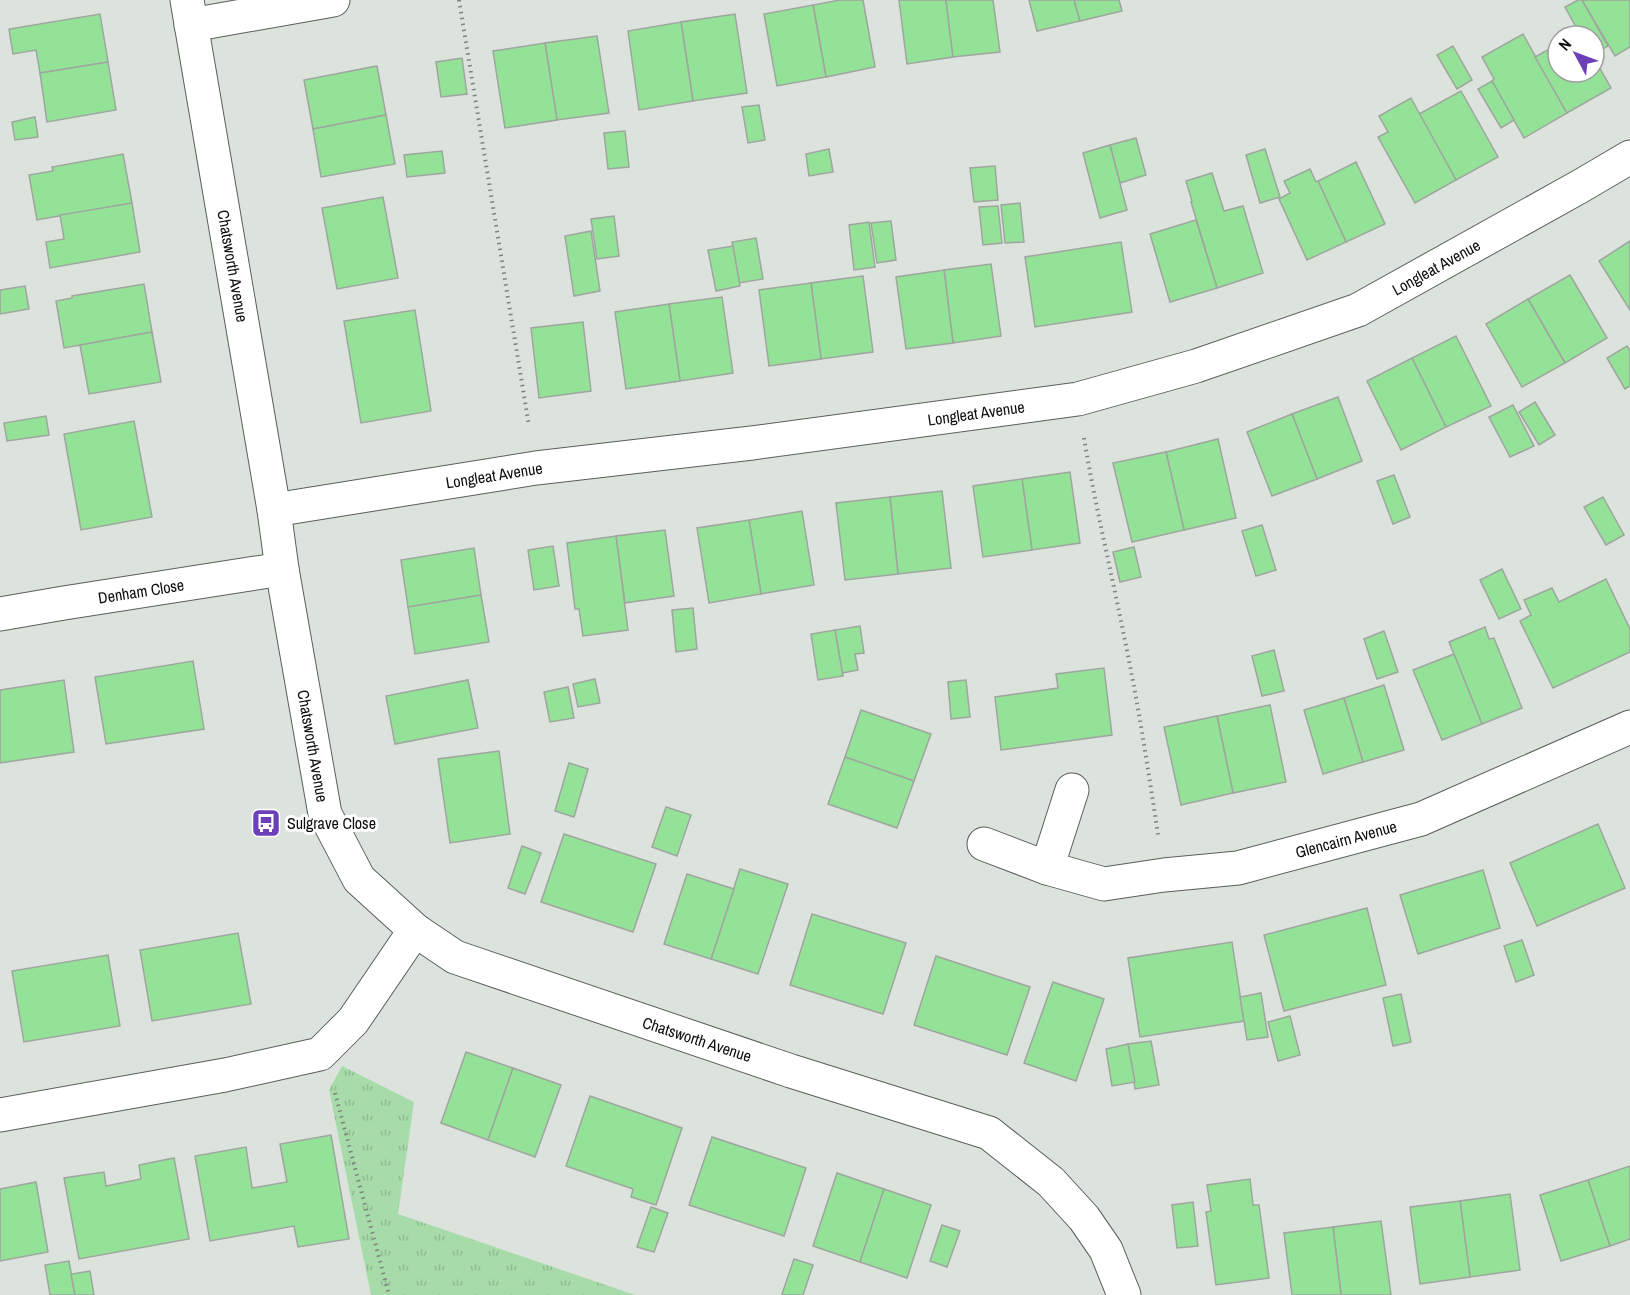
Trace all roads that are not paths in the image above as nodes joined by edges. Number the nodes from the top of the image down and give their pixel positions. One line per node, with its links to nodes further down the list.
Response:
1 (333, 0): 2 (street)
2 (189, 12): 4 (street, Chatsworth Avenue)
3 (1630, 157): 4 (street, Longleat Avenue)
4 (274, 510): 5 (street, Chatsworth Avenue)
5 (282, 568): 6 (street, Denham Close); 11 (street, Chatsworth Avenue)
6 (0, 614)
7 (1630, 727): 10 (street, Glencairn Avenue)
8 (1072, 790): 10 (street)
9 (984, 844): 10 (street, Glencairn Avenue)
10 (1047, 868)
11 (414, 930): 12 (street); 13 (street, Chatsworth Avenue)
12 (0, 1115)
13 (1124, 1295)

